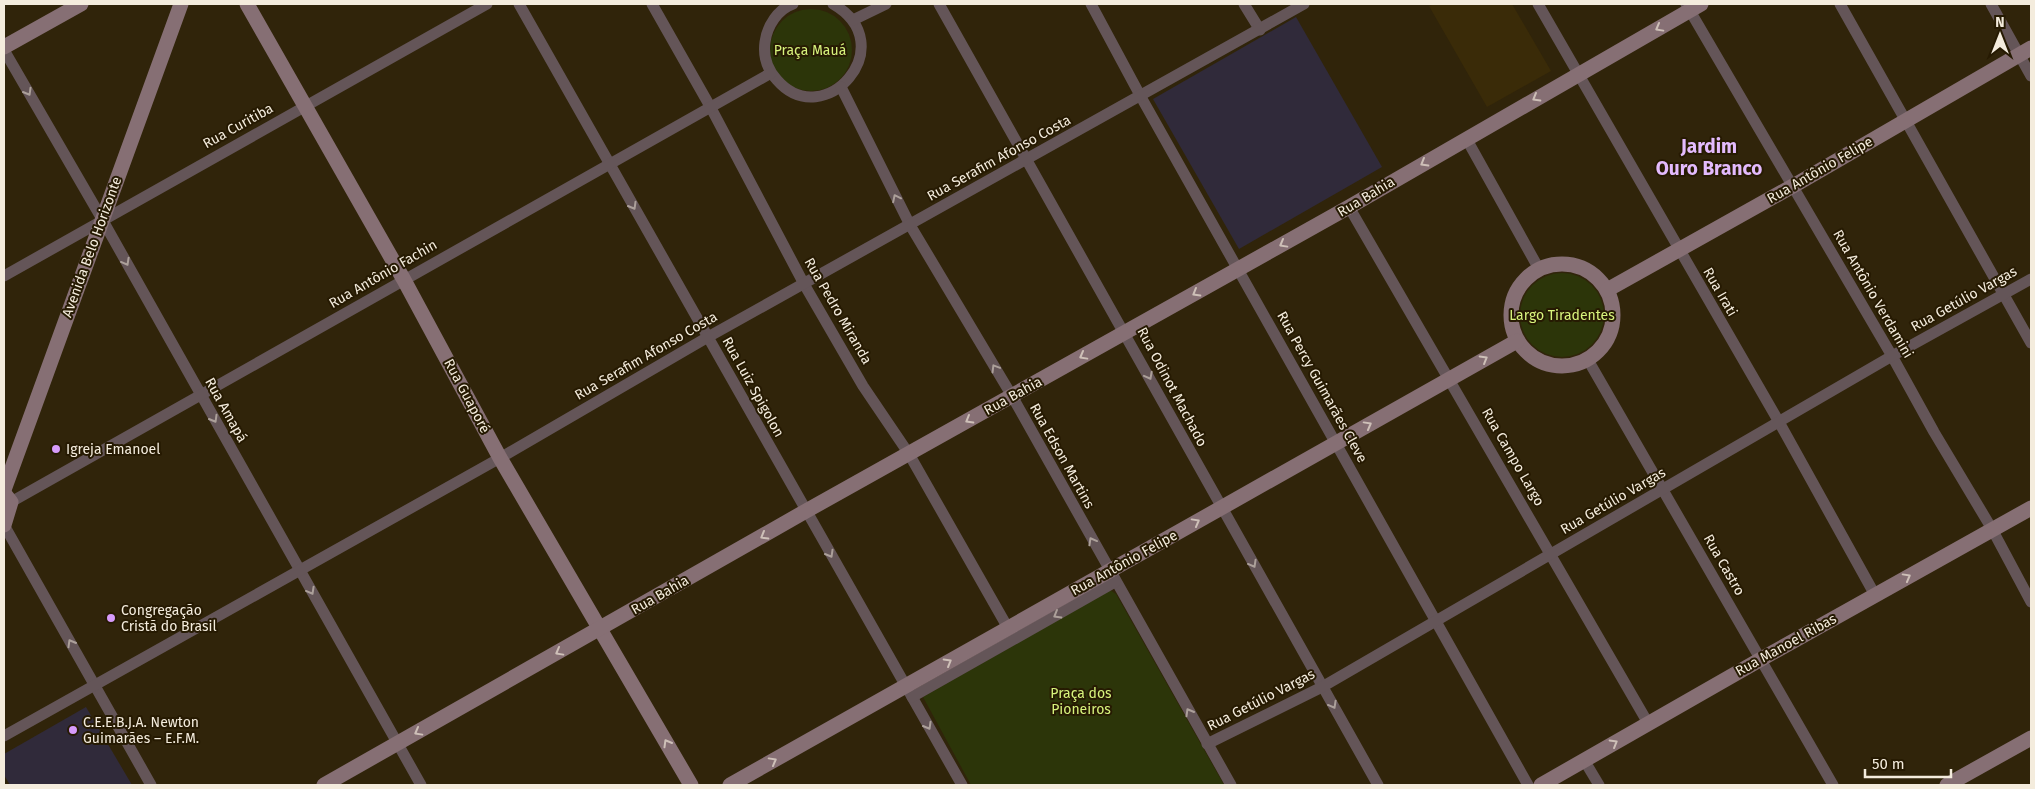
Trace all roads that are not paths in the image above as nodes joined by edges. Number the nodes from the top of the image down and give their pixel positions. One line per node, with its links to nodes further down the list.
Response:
1 (81, 4): 20 (street)
2 (181, 4): 35 (street, Avenida Belo Horizonte)
3 (247, 4): 27 (street, Rua Guaporé)
4 (487, 4): 27 (street, Rua Curitiba)
5 (518, 4): 32 (street, Rua Luiz Spigolon)
6 (652, 4): 28 (street, Rua Pedro Miranda)
7 (790, 4): 22 (street)
8 (833, 4): 18 (street)
9 (886, 4): 18 (street)
10 (939, 4): 31 (street, Rua Odinot Machado)
11 (1091, 4): 26 (street, Rua Percy Guimarães Cleve)
12 (1244, 4): 19 (street)
13 (1304, 4): 19 (street, Rua Serafim Afonso Costa)
14 (1538, 4): 23 (street, Rua Irati)
15 (1840, 4): 29 (street)
16 (1991, 4): 21 (street)
17 (1692, 6): 23 (street, Rua Bahia, one-way to 23); 33 (street, Rua Antônio Verdamini)
18 (853, 20): 25 (street)
19 (1260, 30): 26 (street, Rua Serafim Afonso Costa)
20 (4, 48): 35 (street, Rua Amapá, one-way to 35)
21 (2025, 52): 24 (street); 29 (street, Rua Antônio Felipe)
22 (771, 73): 25 (street); 28 (street, Rua Antônio Fachin)
23 (1578, 73): 30 (street, Rua Bahia, one-way to 30); 37 (street, Rua Irati)
24 (2031, 76)
25 (841, 87): 36 (street, Rua Edson Martins, one-way to 25)
26 (1141, 97): 31 (street, Rua Serafim Afonso Costa); 38 (street, Rua Percy Guimarães Cleve)
27 (306, 105): 35 (street, Rua Curitiba); 42 (street, Rua Guaporé)
28 (711, 108): 32 (street, Rua Antônio Fachin); 43 (street, Rua Pedro Miranda)
29 (1907, 120): 33 (street, Rua Antônio Felipe); 45 (street)
30 (1466, 138): 34 (street, Rua Bahia, one-way to 34); 39 (street)
31 (1025, 160): 36 (street, Rua Serafim Afonso Costa); 46 (street, Rua Odinot Machado)
32 (610, 163): 42 (street, Rua Antônio Fachin); 47 (street, Rua Luiz Spigolon, one-way to 47)
33 (1793, 186): 37 (street, Rua Antônio Felipe); 50 (street, Rua Antônio Verdamini)
34 (1350, 207): 38 (street, Rua Bahia, one-way to 38); 52 (street, Rua Campo Largo)
35 (102, 219): 40 (street, Rua Curitiba); 53 (street, Rua Amapá, one-way to 53); 60 (street, Avenida Belo Horizonte)
36 (910, 226): 43 (street, Rua Serafim Afonso Costa); 54 (street, Rua Edson Martins, one-way to 36)
37 (1678, 250): 44 (street, Rua Antônio Felipe); 55 (street, Rua Irati)
38 (1238, 269): 46 (street, Rua Bahia, one-way to 46); 56 (street, Rua Percy Guimarães Cleve)
39 (1539, 269): 44 (street); 48 (street)
40 (4, 276)
41 (2031, 279): 45 (street, Rua Getúlio Vargas)
42 (404, 280): 53 (street, Rua Antônio Fachin); 58 (street, Rua Guaporé)
43 (804, 284): 47 (street, Rua Serafim Afonso Costa); 57 (street, Rua Pedro Miranda)
44 (1607, 290): 51 (street)
45 (2002, 295): 49 (street); 50 (street, Rua Getúlio Vargas)
46 (1126, 333): 54 (street, Rua Bahia, one-way to 54); 61 (street, Rua Odinot Machado, one-way to 61)
47 (708, 337): 58 (street, Rua Serafim Afonso Costa); 63 (street, Rua Luiz Spigolon)
48 (1517, 340): 51 (street); 52 (street, Rua Antônio Felipe, one-way to 48)
49 (2031, 343)
50 (1892, 356): 55 (street, Rua Getúlio Vargas); 65 (street, Rua Antônio Verdamini)
51 (1588, 360): 59 (street, Rua Castro)
52 (1450, 378): 56 (street, Rua Antônio Felipe, one-way to 52); 66 (street, Rua Campo Largo)
53 (201, 396): 60 (street, Rua Antônio Fachin); 67 (street, Rua Amapá, one-way to 67)
54 (1012, 396): 57 (street, Rua Bahia, one-way to 57); 68 (street, Rua Edson Martins, one-way to 54)
55 (1778, 422): 59 (street, Rua Getúlio Vargas); 69 (street, Rua Irati)
56 (1336, 443): 61 (street, Rua Antônio Felipe); 71 (street, Rua Percy Guimarães Cleve)
57 (909, 454): 63 (street, Rua Bahia); 73 (street, Rua Pedro Miranda)
58 (500, 458): 67 (street, Rua Serafim Afonso Costa); 72 (street, Rua Guaporé)
59 (1663, 489): 66 (street, Rua Getúlio Vargas); 74 (street, Rua Castro)
60 (6, 495): 64 (street, Avenida Belo Horizonte)
61 (1222, 508): 68 (street, Rua Antônio Felipe, one-way to 61); 76 (street, Rua Odinot Machado, one-way to 76)
62 (2031, 508): 65 (street, Rua Manoel Ribas)
63 (806, 511): 72 (street, Rua Bahia, one-way to 72); 77 (street, Rua Luiz Spigolon, one-way to 77)
64 (4, 525): 75 (street, one-way to 64)
65 (1992, 529): 69 (street, Rua Manoel Ribas, one-way to 65); 70 (street, Rua Antônio Verdamini)
66 (1551, 554): 71 (street, Rua Getúlio Vargas); 78 (street, Rua Campo Largo)
67 (299, 569): 75 (street, Rua Serafim Afonso Costa); 81 (street, Rua Amapá, one-way to 81)
68 (1112, 576): 73 (street, Rua Antônio Felipe); 77 (street, Rua Antônio Felipe, one-way to 77); 82 (street, Rua Edson Martins, one-way to 68)
69 (1875, 595): 74 (street, Rua Manoel Ribas)
70 (2031, 602)
71 (1436, 621): 76 (street, Rua Getúlio Vargas); 92 (street, Rua Percy Guimarães Cleve)
72 (602, 628): 81 (street, Rua Bahia, one-way to 81); 87 (street, Rua Guaporé, one-way to 72)
73 (1008, 628): 77 (street, Rua Antônio Felipe, one-way to 73)
74 (1762, 658): 78 (street, Rua Manoel Ribas); 95 (street, Rua Castro)
75 (95, 686): 79 (street, Rua Serafim Afonso Costa); 84 (street)
76 (1322, 686): 82 (street, Rua Getúlio Vargas); 91 (street, Rua Odinot Machado, one-way to 91)
77 (908, 692): 88 (street, Rua Antônio Felipe, one-way to 77); 89 (street, Rua Luiz Spigolon, one-way to 89)
78 (1648, 723): 83 (street, Rua Manoel Ribas, one-way to 78)
79 (4, 736)
80 (2031, 738): 96 (street)
81 (397, 744): 85 (street, Rua Bahia); 86 (street, Rua Amapá)
82 (1207, 744): 90 (street, Rua Edson Martins)
83 (1584, 760): 93 (street, Rua Manoel Ribas); 94 (street)
84 (151, 785)
85 (324, 785)
86 (421, 785)
87 (691, 785)
88 (730, 785)
89 (962, 785)
90 (1231, 785)
91 (1378, 785)
92 (1528, 785)
93 (1541, 785)
94 (1599, 785)
95 (1833, 785)
96 (1947, 785)

